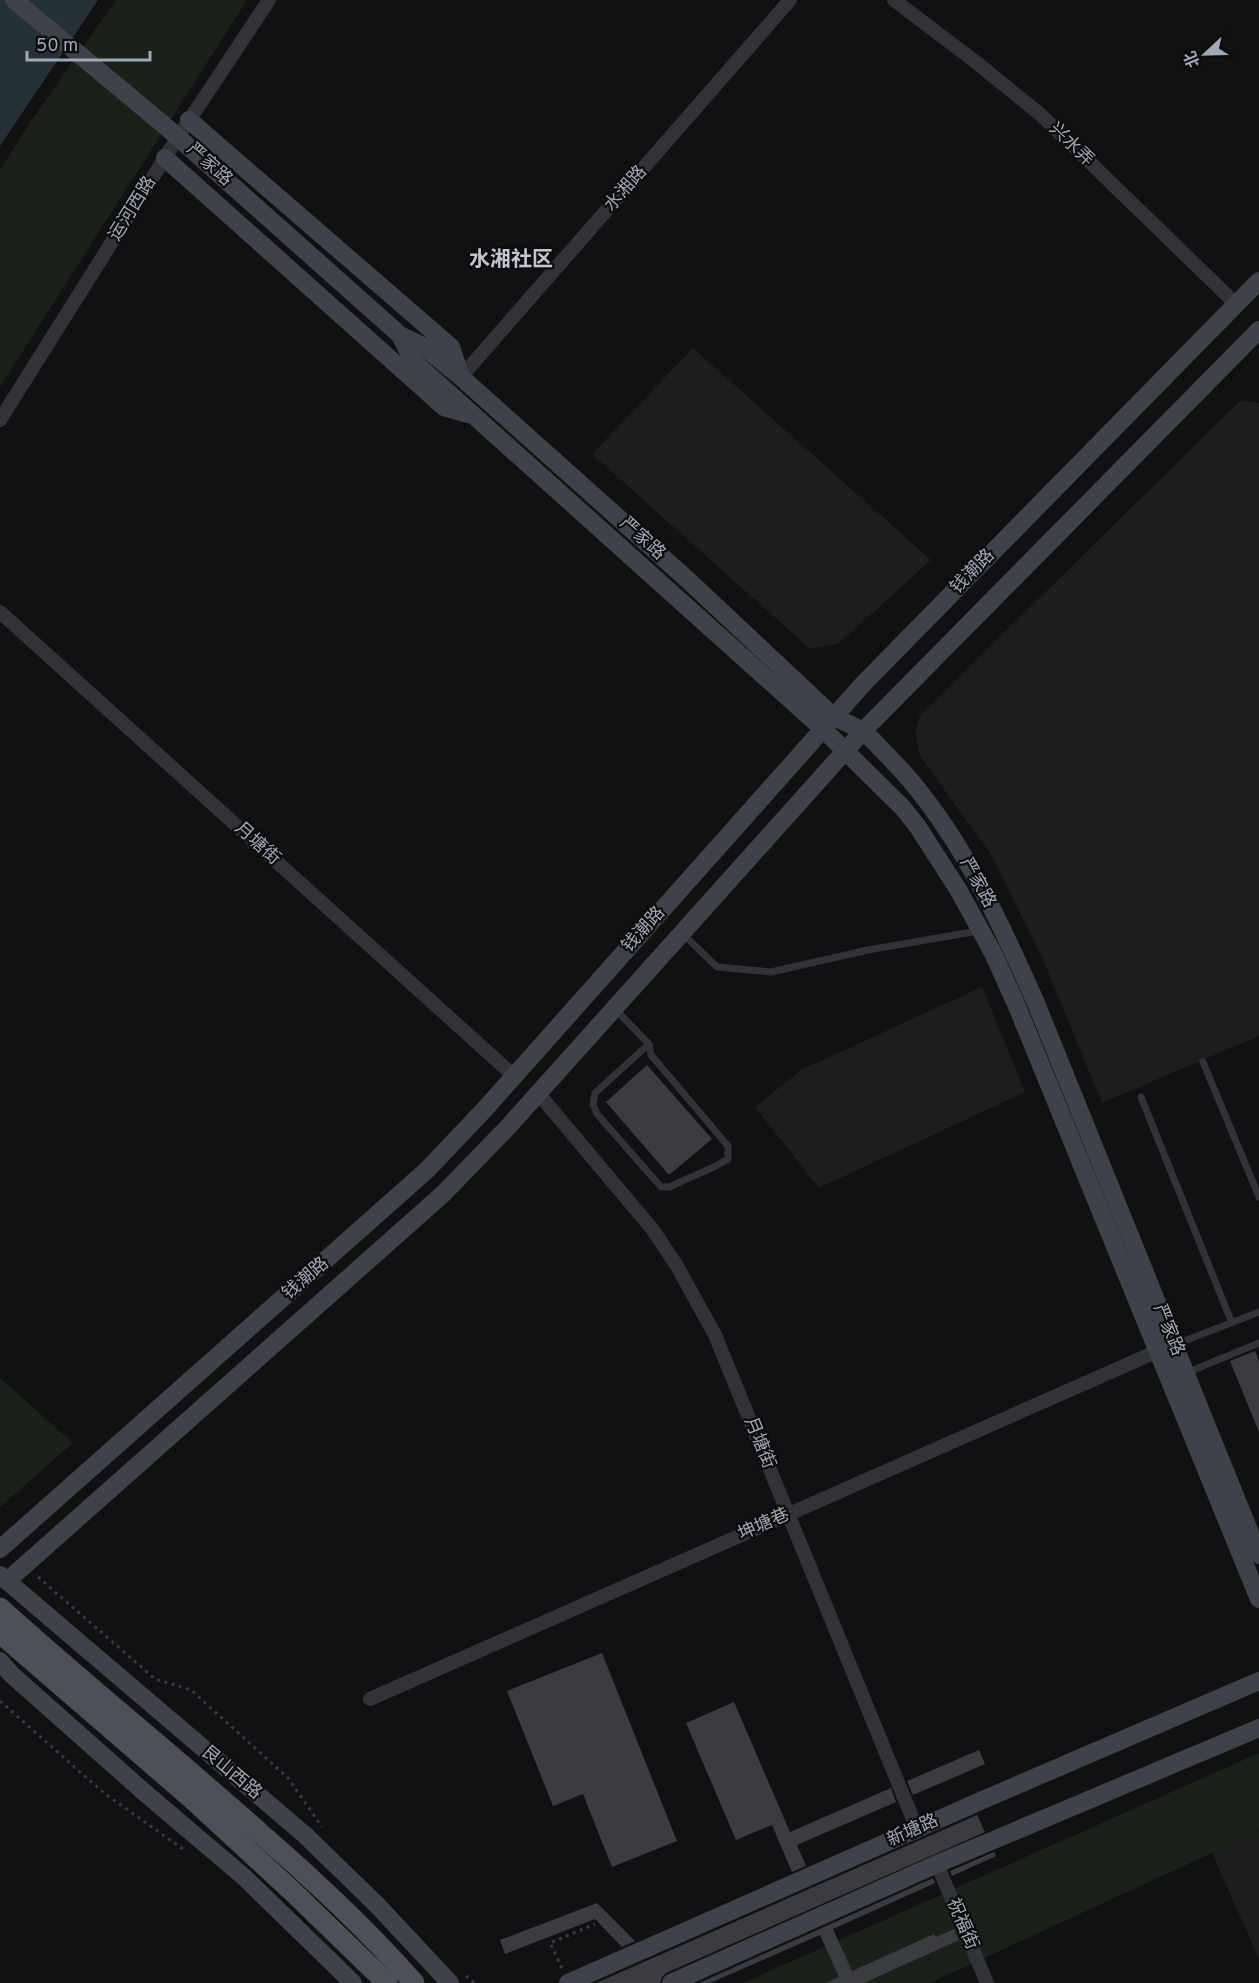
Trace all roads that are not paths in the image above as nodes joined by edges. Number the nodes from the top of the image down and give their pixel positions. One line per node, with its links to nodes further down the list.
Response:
1 (14, 0): 10 (main road, 严家路)
2 (269, 0): 5 (street, 运河西路)
3 (790, 0): 11 (street, 水湘路)
4 (894, 0): 8 (street, 兴水弄)
5 (189, 120): 6 (street, 运河西路); 11 (main road, 严家路)
6 (165, 158): 12 (main road, 严家路); 13 (street, 运河西路)
7 (1259, 281): 8 (main road, 钱潮路)
8 (1236, 303): 15 (main road, 钱潮路)
9 (1259, 332): 16 (main road, 钱潮路)
10 (400, 335): 11 (main road, 严家路); 12 (main road, 严家路)
11 (461, 377): 15 (main road, 严家路)
12 (473, 415): 15 (main road, 严家路)
13 (0, 420)
14 (0, 612): 23 (street, 月塘街)
15 (828, 723): 16 (main road, 严家路); 17 (main road, 严家路); 23 (main road, 钱潮路)
16 (863, 731): 17 (main road, 钱潮路); 30 (main road, 严家路)
17 (844, 751): 18 (main road, 严家路); 19 (main road, 钱潮路)
18 (981, 931): 19 (lane); 30 (main road, 严家路)
19 (682, 932): 20 (main road, 钱潮路)
20 (614, 1008): 21 (lane); 24 (main road, 钱潮路)
21 (650, 1044): 21 (lane)
22 (1203, 1062): 26 (lane)
23 (514, 1076): 33 (main road, 钱潮路)
24 (538, 1093): 32 (street, 月塘街); 35 (main road, 钱潮路)
25 (1141, 1096): 28 (lane)
26 (1259, 1197)
27 (1259, 1312): 28 (lane)
28 (1232, 1323): 30 (lane)
29 (1259, 1343): 31 (lane)
30 (1166, 1348): 31 (main road, 严家路); 32 (street, 坤塘巷); 36 (main road, 严家路)
31 (1186, 1373): 34 (main road, 严家路)
32 (788, 1514): 42 (street, 坤塘巷); 44 (street, 月塘街)
33 (0, 1549)
34 (1259, 1555)
35 (3, 1578): 47 (main road, 艮山西路)
36 (1259, 1599)
37 (0, 1608): 39 (main road, 艮山西路)
38 (0, 1633): 39 (main road, 艮山西路)
39 (25, 1642): 49 (main road, 艮山西路); 50 (main road, 艮山西路)
40 (0, 1661): 48 (main road)
41 (1259, 1681): 44 (main road, 新塘路)
42 (370, 1699)
43 (1259, 1728): 45 (main road)
44 (917, 1828): 46 (main road, 新塘路)
45 (937, 1864): 51 (main road); 52 (street, 祝福街)
46 (566, 1978)
47 (457, 1979)
48 (350, 1981)
49 (387, 1983)
50 (414, 1983)
51 (671, 1983)
52 (987, 1983)

